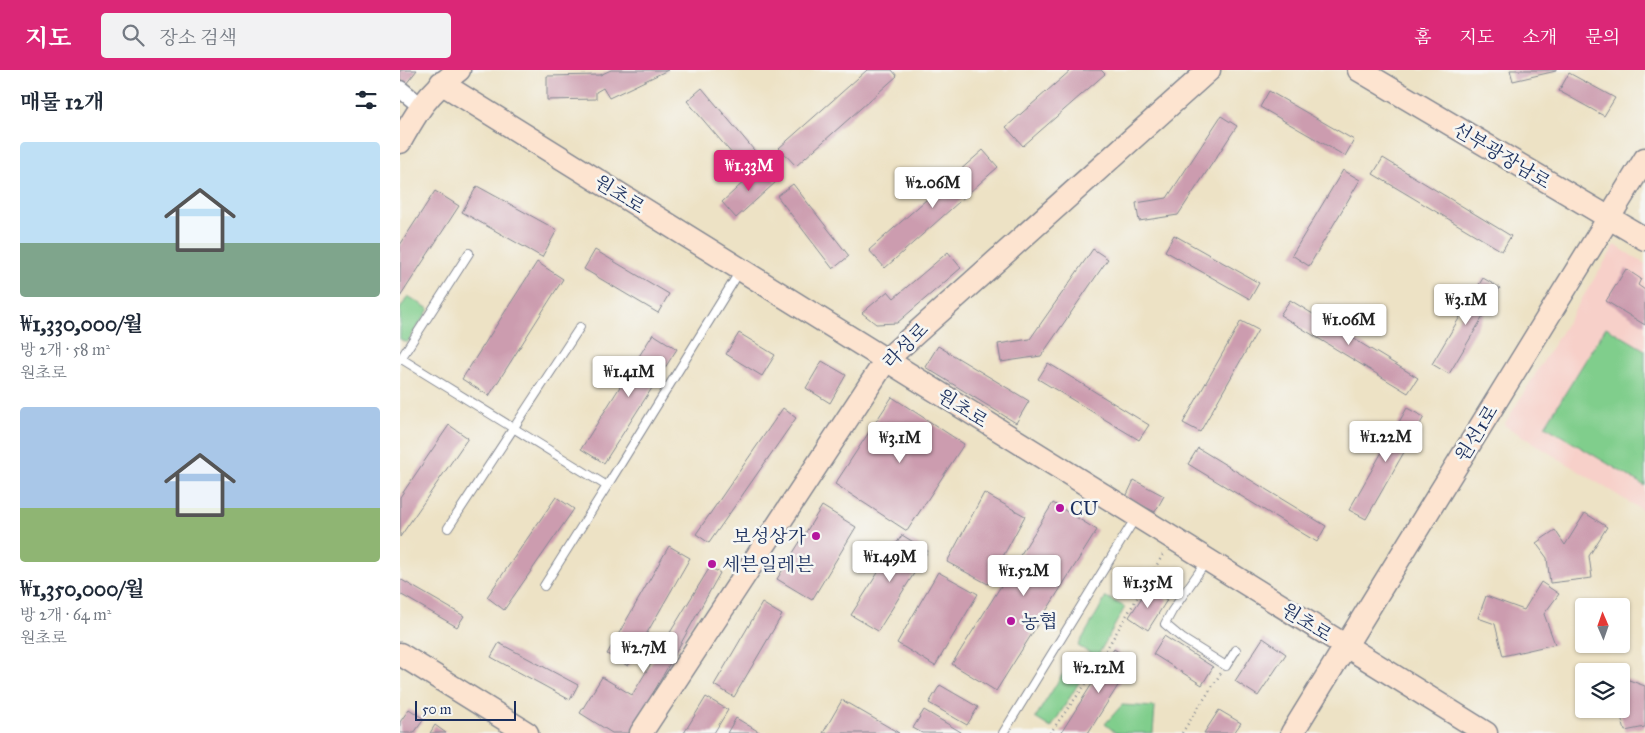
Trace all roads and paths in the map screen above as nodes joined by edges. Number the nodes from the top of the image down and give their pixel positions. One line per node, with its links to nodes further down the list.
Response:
1 (459, 70): 4 (street)
2 (1209, 70): 15 (street, 라성로)
3 (1359, 70): 9 (street, 선부광장남로)
4 (441, 83): 6 (street); 12 (street, 원초로)
5 (400, 90): 6 (street)
6 (421, 106): 7 (street)
7 (400, 142)
8 (1645, 159): 9 (street, 원선1로)
9 (1609, 218): 10 (street, 선부광장남로); 23 (street, 원선1로)
10 (1645, 239)
11 (469, 253): 14 (lane)
12 (741, 270): 15 (street, 원초로); 17 (lane)
13 (580, 327): 16 (lane)
14 (400, 359): 16 (lane)
15 (886, 360): 18 (street, 원초로); 28 (street, 라성로)
16 (514, 428): 17 (lane); 19 (lane)
17 (608, 486): 22 (lane)
18 (1137, 516): 20 (street, 원초로); 29 (lane)
19 (448, 528)
20 (1173, 538): 21 (street, 원초로); 30 (path)
21 (1208, 560): 23 (street, 원초로); 26 (lane)
22 (544, 586)
23 (1346, 646): 32 (street, 원선1로); 33 (street, 원초로)
24 (1236, 650): 26 (lane)
25 (400, 654): 27 (street)
26 (1226, 666): 31 (path)
27 (526, 733)
28 (641, 733)
29 (1003, 733)
30 (1050, 733)
31 (1182, 733)
32 (1292, 733)
33 (1486, 733)

